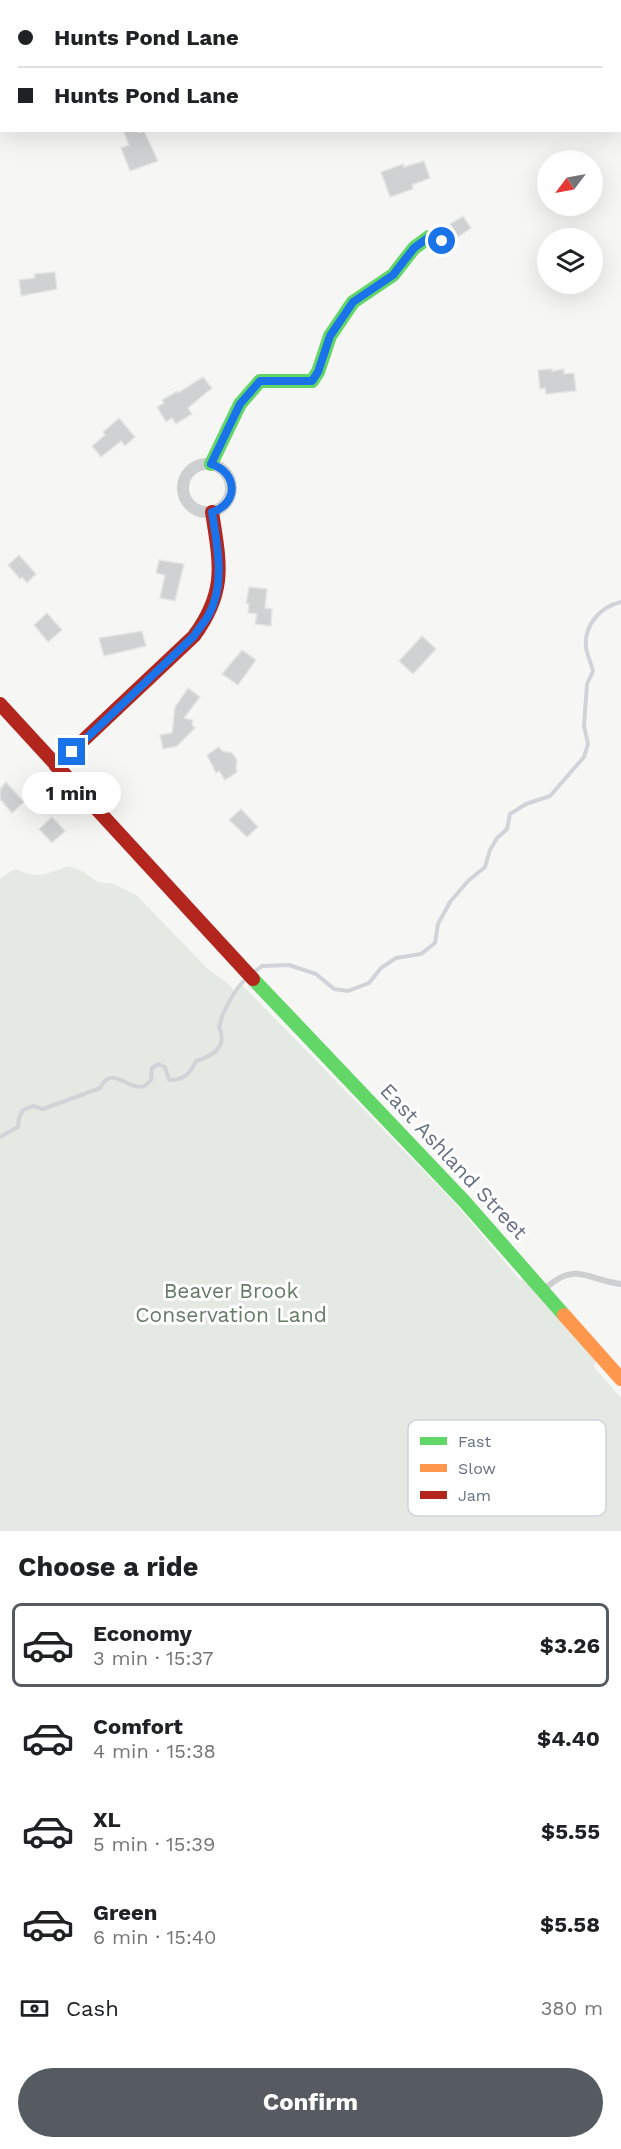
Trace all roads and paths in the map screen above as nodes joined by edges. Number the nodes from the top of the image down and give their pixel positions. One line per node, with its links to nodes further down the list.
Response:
1 (442, 241): 2 (main road)
2 (211, 464): 3 (street); 3 (street)
3 (212, 512): 5 (main road)
4 (0, 704): 5 (main road, East Ashland Street)
5 (56, 766): 7 (main road, East Ashland Street)
6 (621, 1284): 7 (lane)
7 (543, 1291): 8 (main road, East Ashland Street)
8 (621, 1379)

